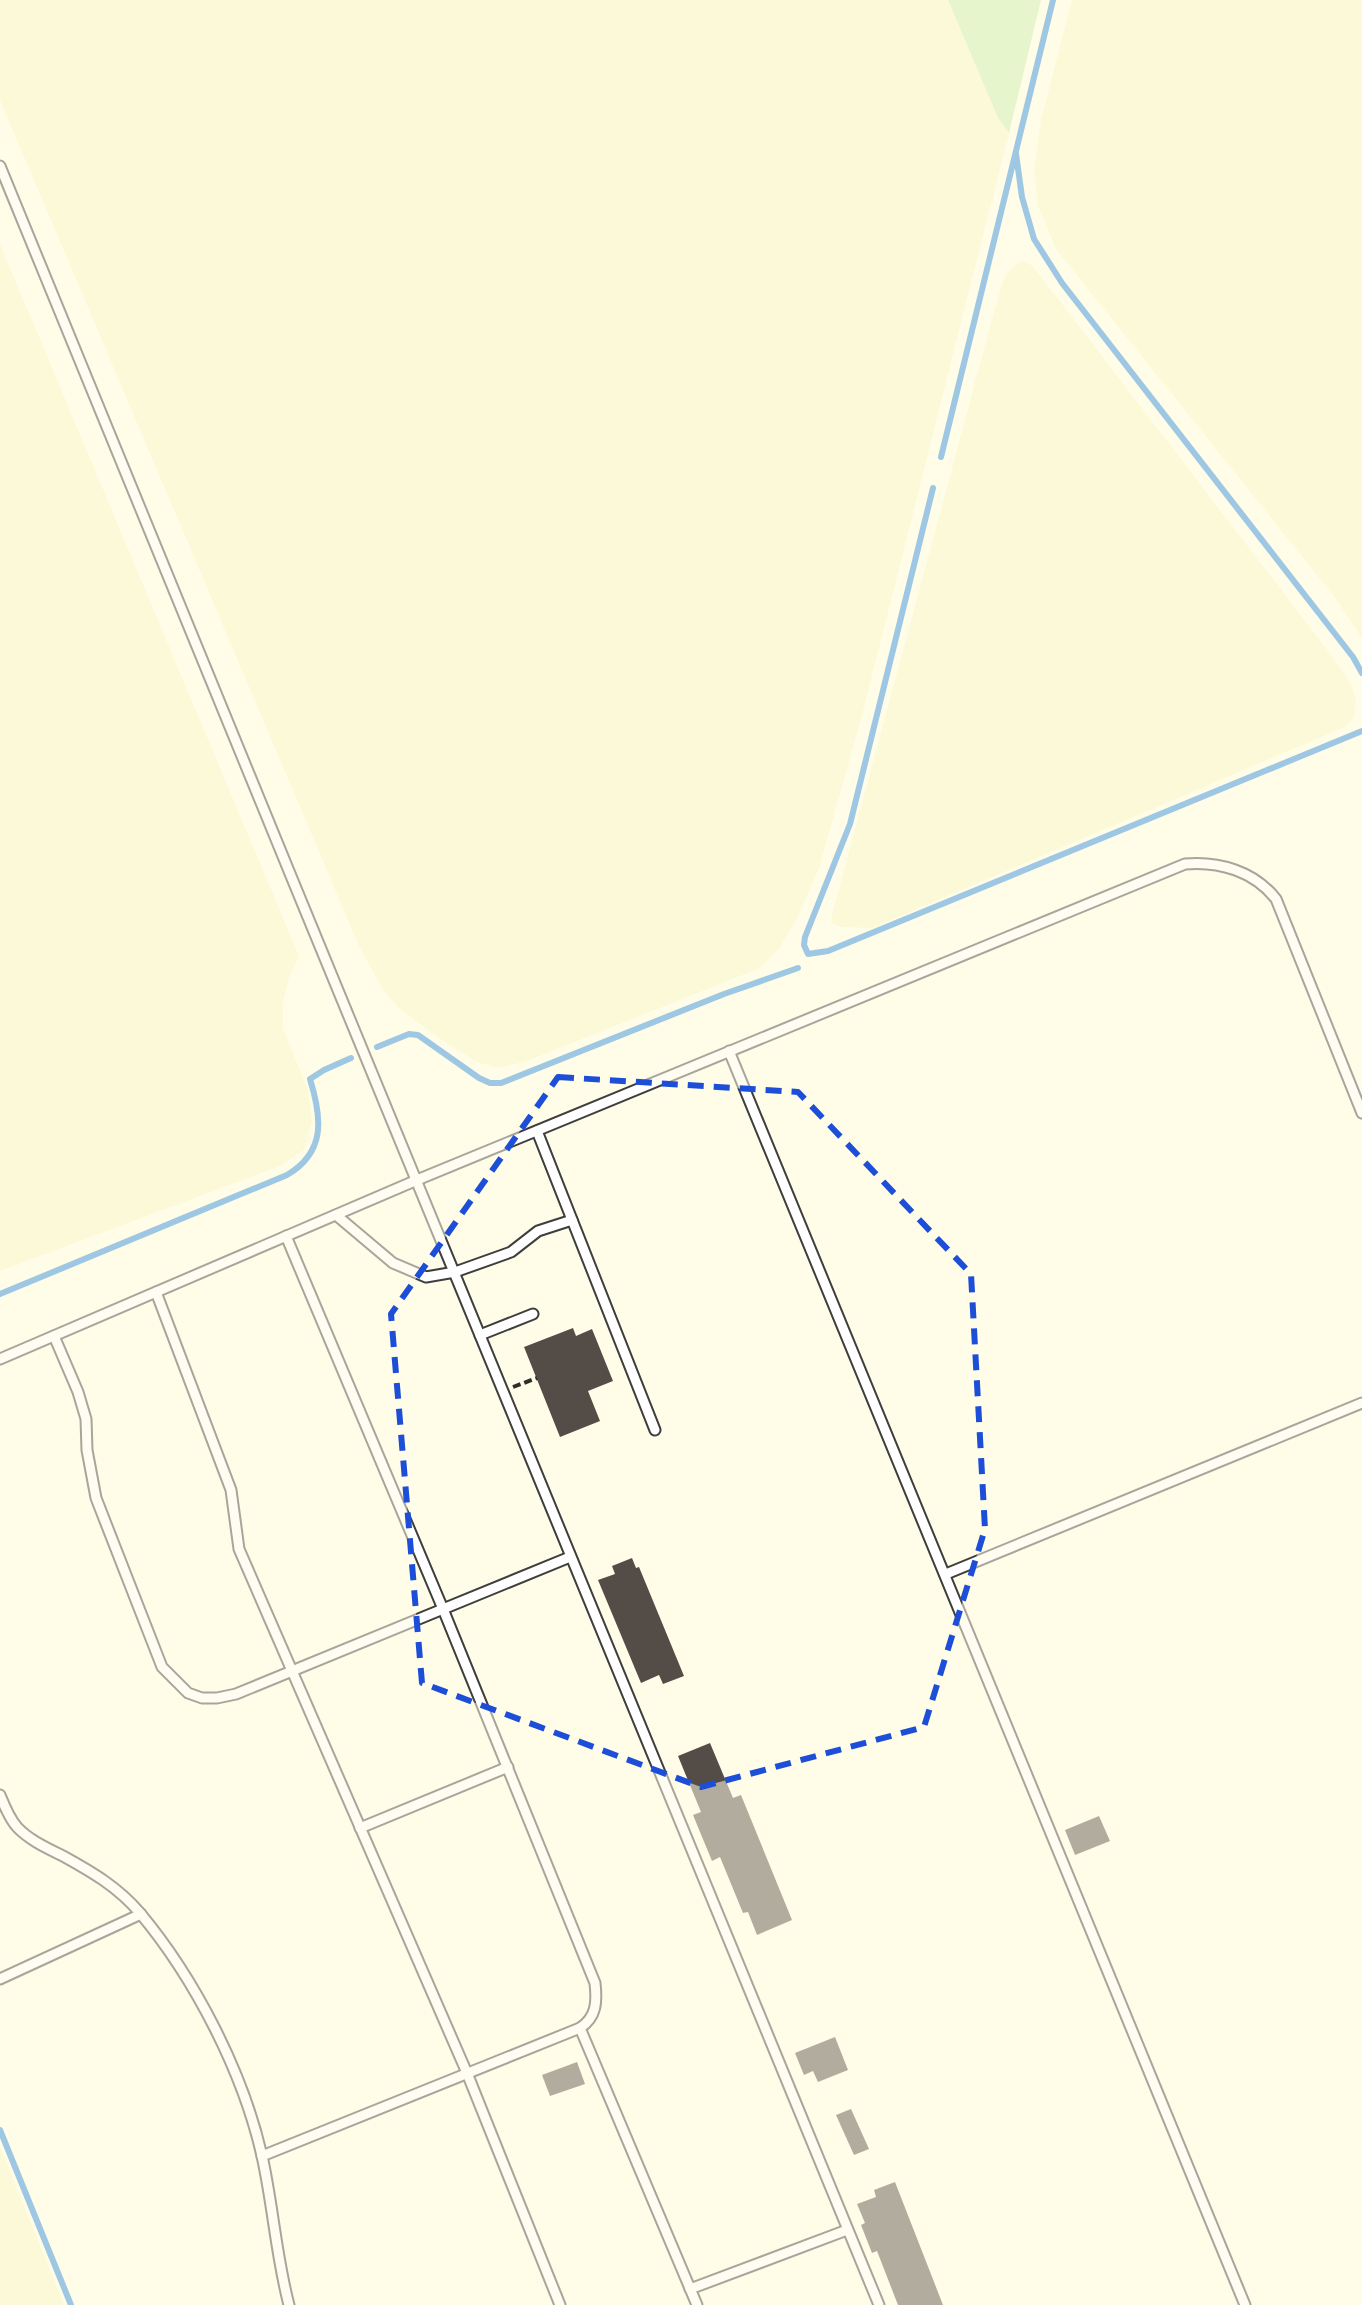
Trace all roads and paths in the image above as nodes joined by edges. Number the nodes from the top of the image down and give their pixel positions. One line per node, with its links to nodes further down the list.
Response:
1 (0, 166): 5 (lane)
2 (729, 1051): 3 (lane); 4 (lane); 20 (lane)
3 (1362, 1113)
4 (537, 1131): 5 (lane); 7 (lane)
5 (417, 1180): 6 (lane); 9 (lane)
6 (336, 1215): 8 (lane); 9 (lane)
7 (572, 1220): 9 (lane); 18 (lane)
8 (286, 1236): 10 (lane); 21 (lane)
9 (455, 1272): 12 (lane)
10 (156, 1292): 13 (lane); 22 (lane)
11 (533, 1314): 12 (lane)
12 (480, 1335): 16 (lane)
13 (54, 1336): 14 (lane); 22 (lane)
14 (0, 1359)
15 (537, 1378): 16 (path)
16 (503, 1391): 19 (lane)
17 (1362, 1403): 20 (lane)
18 (655, 1430)
19 (570, 1557): 21 (lane); 31 (lane)
20 (946, 1574): 37 (lane)
21 (443, 1609): 22 (lane); 23 (lane)
22 (291, 1670): 25 (lane)
23 (508, 1767): 25 (lane); 28 (lane)
24 (0, 1795): 26 (lane)
25 (360, 1828): 29 (lane)
26 (141, 1914): 27 (lane); 30 (lane)
27 (0, 1979)
28 (580, 2028): 29 (lane); 32 (lane)
29 (467, 2073): 30 (lane); 34 (lane)
30 (262, 2156): 33 (lane)
31 (847, 2230): 32 (lane); 36 (lane)
32 (690, 2289): 35 (lane)
33 (289, 2305)
34 (560, 2305)
35 (697, 2305)
36 (879, 2305)
37 (1245, 2305)

